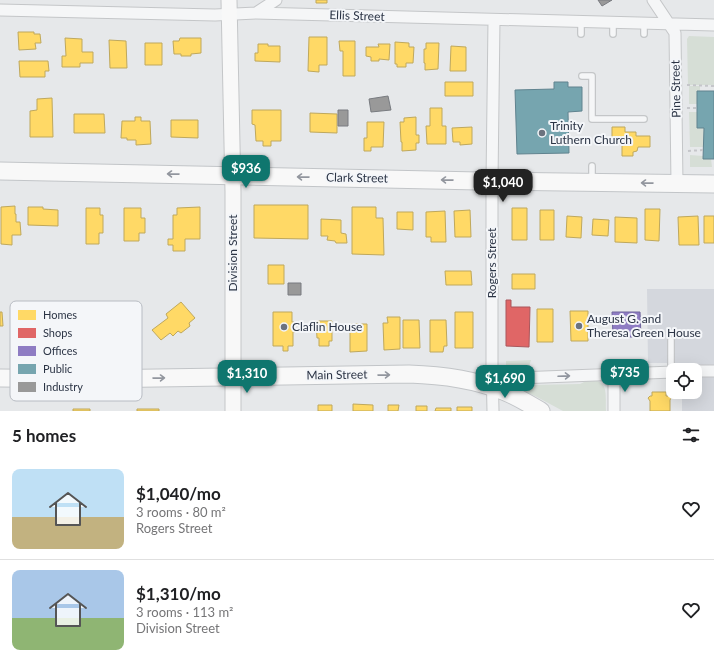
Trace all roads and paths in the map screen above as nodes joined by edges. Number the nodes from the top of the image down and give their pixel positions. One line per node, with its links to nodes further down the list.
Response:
1 (276, 0): 5 (street)
2 (653, 0): 8 (street, Pine Street)
3 (229, 8): 4 (street, Ellis Street); 5 (street, Ellis Street); 20 (main road, Division Street)
4 (0, 10)
5 (256, 13): 6 (street, Ellis Street)
6 (494, 20): 7 (street, Ellis Street); 21 (street, Rogers Street)
7 (582, 22): 8 (street, Ellis Street); 10 (lane)
8 (669, 24): 9 (street, Ellis Street); 22 (street, Pine Street)
9 (714, 25)
10 (581, 34)
11 (582, 76): 16 (lane)
12 (687, 85): 13 (path)
13 (714, 86)
14 (687, 108): 15 (path)
15 (698, 108)
16 (644, 119)
17 (704, 150): 18 (path)
18 (688, 151)
19 (0, 171): 20 (main road, Clark Street, one-way to 19)
20 (232, 175): 21 (main road, Clark Street, one-way to 20); 30 (main road, Division Street)
21 (492, 181): 22 (main road, Clark Street, one-way to 21); 34 (street, Rogers Street)
22 (677, 184): 23 (main road, Clark Street)
23 (714, 184)
24 (671, 340): 25 (lane)
25 (672, 363)
26 (714, 371): 28 (street)
27 (666, 372): 29 (street, Main Street)
28 (702, 372)
29 (614, 374): 34 (street, Main Street, one-way to 29); 39 (street)
30 (233, 377): 33 (main road, Main Street, one-way to 30); 34 (main road, Main Street, one-way to 34); 35 (main road, Division Street)
31 (0, 378): 32 (main road, Main Street, one-way to 32)
32 (10, 378)
33 (142, 378)
34 (493, 383): 36 (street, Rogers Street); 38 (main road)
35 (233, 411)
36 (493, 411)
37 (522, 411): 38 (main road)
38 (541, 411)
39 (614, 411)

